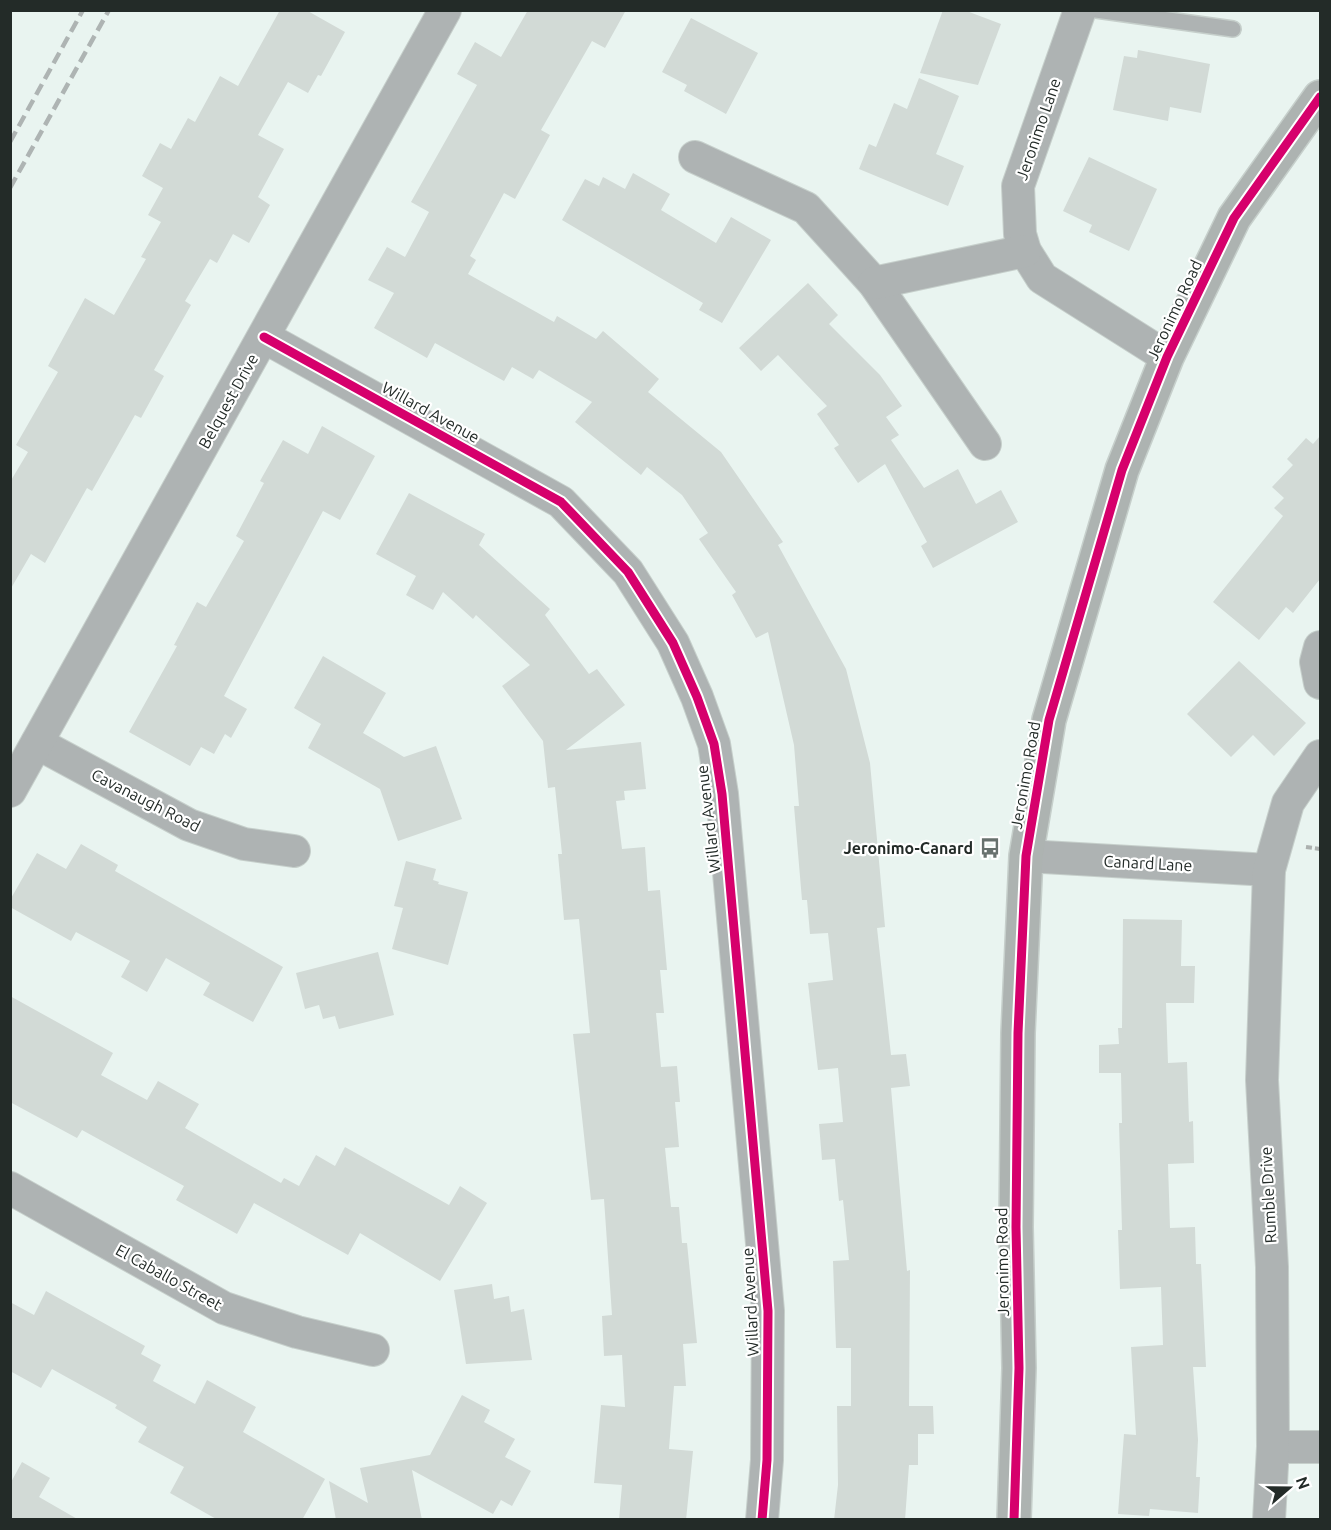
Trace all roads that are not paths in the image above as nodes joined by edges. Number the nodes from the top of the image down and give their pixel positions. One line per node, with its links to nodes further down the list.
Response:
1 (446, 10): 9 (street, Belquest Drive)
2 (1080, 10): 7 (street, Jeronimo Lane)
3 (1096, 10): 4 (lane)
4 (1233, 29)
5 (1320, 97): 10 (main road, Jeronimo Road)
6 (695, 157): 8 (street)
7 (1025, 251): 8 (street); 10 (street, Jeronimo Lane)
8 (873, 283): 11 (street)
9 (264, 337): 14 (street, Belquest Drive); 24 (street, Willard Avenue)
10 (1167, 357): 18 (main road, Jeronimo Road)
11 (985, 444)
12 (1320, 647): 13 (street)
13 (1320, 683)
14 (37, 743): 16 (street, Belquest Drive); 17 (street, Cavanaugh Road)
15 (1320, 756): 19 (street, Rumble Drive)
16 (10, 791)
17 (294, 851)
18 (1026, 856): 19 (street, Canard Lane); 25 (main road, Jeronimo Road)
19 (1269, 870): 22 (street, Rumble Drive)
20 (10, 1188): 21 (street, El Caballo Street)
21 (373, 1350)
22 (1274, 1447): 23 (street); 26 (street, Rumble Drive)
23 (1320, 1447)
24 (762, 1520)
25 (1014, 1520)
26 (1269, 1520)

